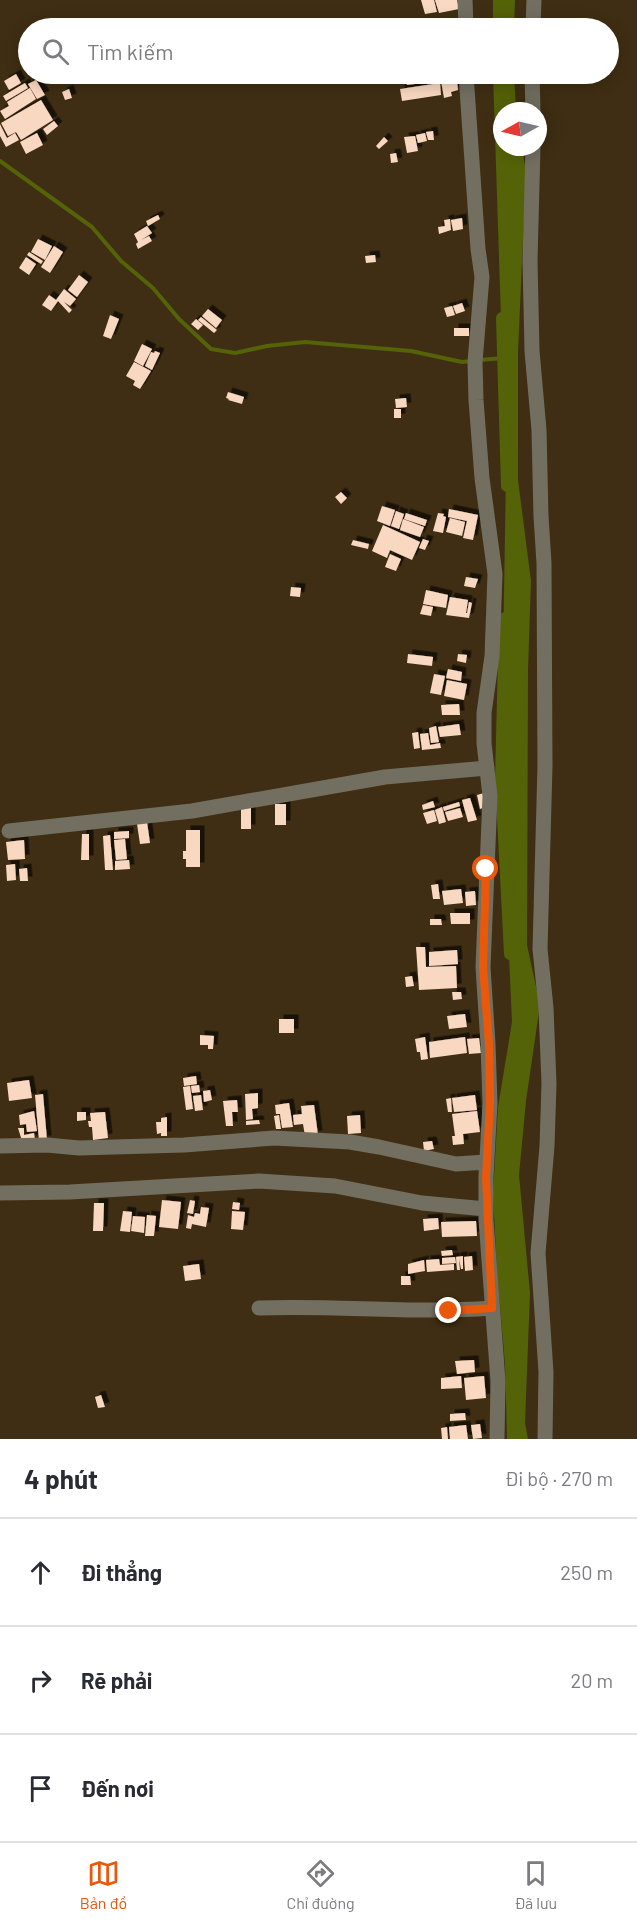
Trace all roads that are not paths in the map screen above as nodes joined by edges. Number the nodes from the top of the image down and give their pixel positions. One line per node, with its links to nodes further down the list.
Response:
1 (465, 0): 3 (street)
2 (534, 0): 4 (street)
3 (466, 18)
4 (534, 18)
5 (467, 84): 9 (street)
6 (532, 84): 7 (street)
7 (533, 102)
8 (533, 156): 18 (street)
9 (487, 768): 10 (street); 12 (street)
10 (9, 831)
11 (0, 1146): 12 (street)
12 (486, 1169): 14 (street)
13 (0, 1193): 14 (street)
14 (486, 1203): 16 (street)
15 (259, 1308): 16 (street)
16 (492, 1308): 17 (street)
17 (497, 1439)
18 (545, 1439)

